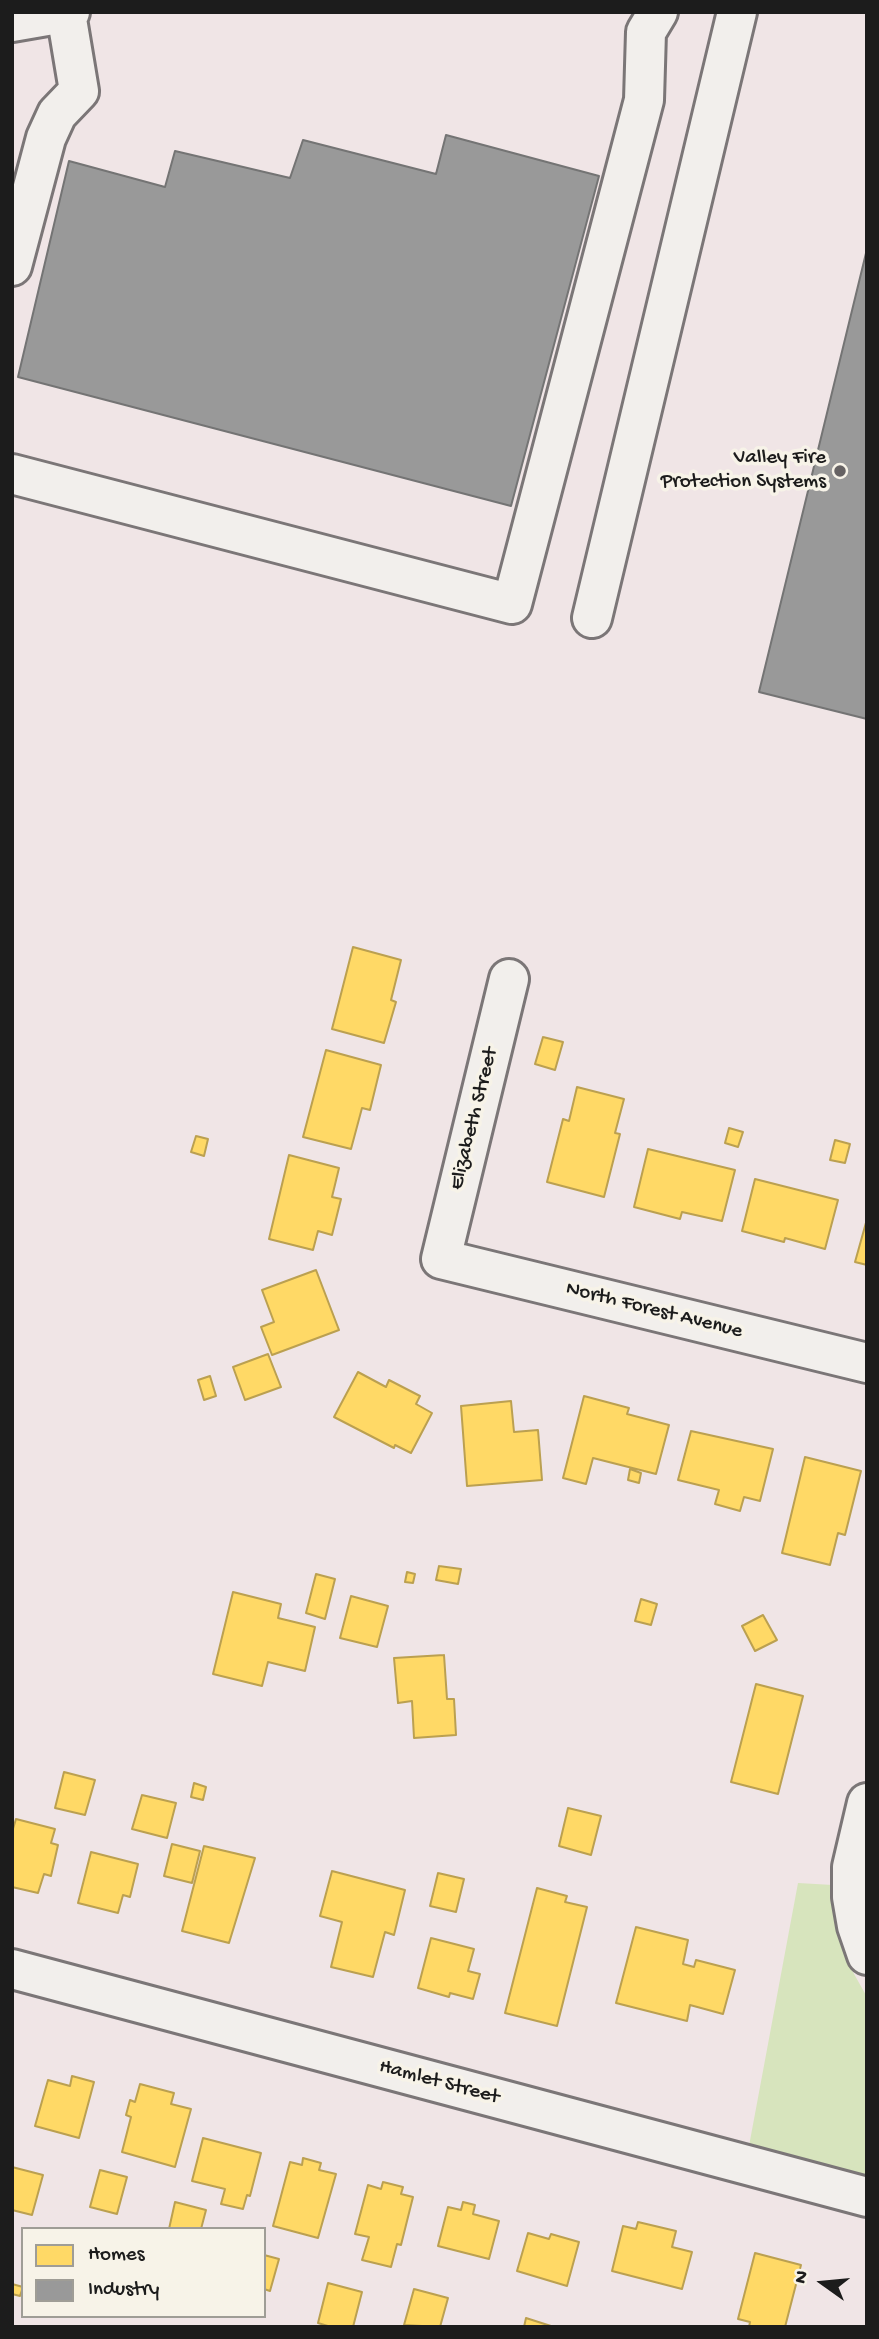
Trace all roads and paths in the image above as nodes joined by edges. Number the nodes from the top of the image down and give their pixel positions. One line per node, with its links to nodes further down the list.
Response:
1 (658, 12): 6 (street)
2 (737, 12): 7 (street)
3 (68, 13): 4 (street); 5 (street)
4 (12, 22)
5 (12, 266)
6 (12, 474)
7 (592, 618)
8 (509, 979): 9 (street, Elizabeth Street)
9 (441, 1259): 10 (street, North Forest Avenue)
10 (867, 1363)
11 (867, 1802): 12 (street)
12 (867, 1955)
13 (12, 1969): 14 (street, Hamlet Street)
14 (867, 2197)

